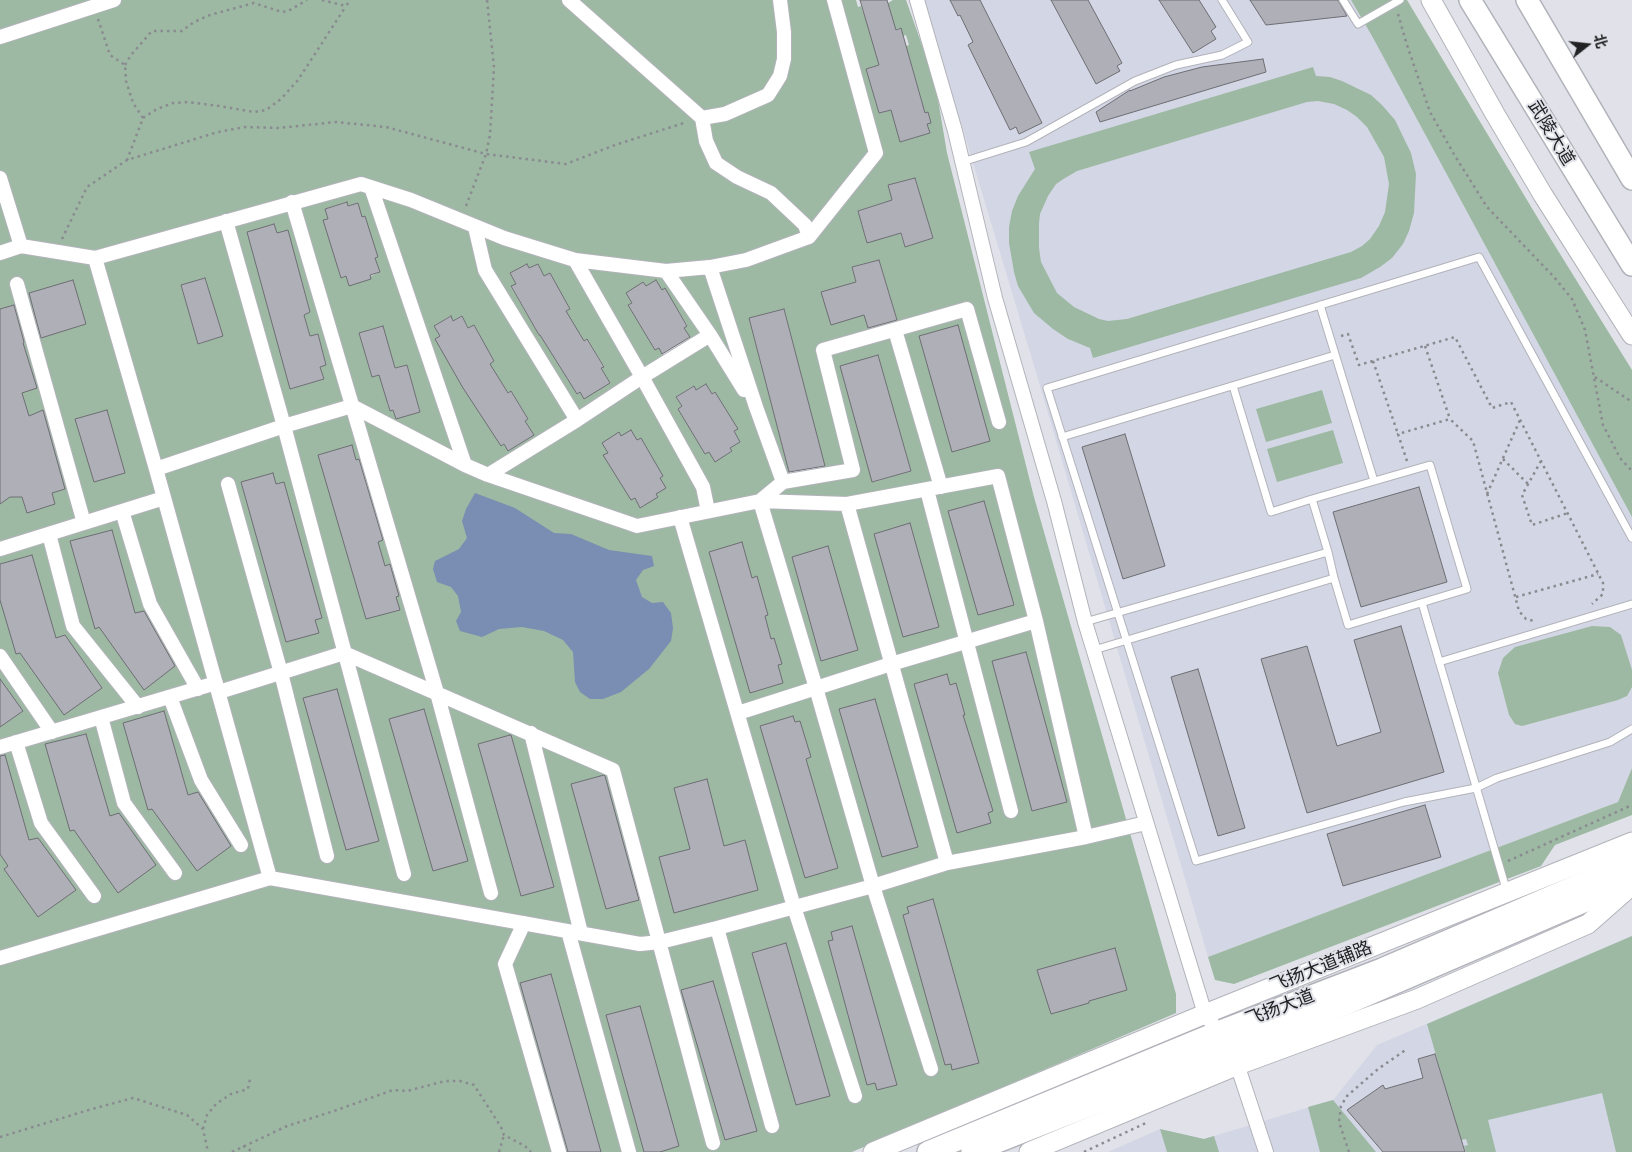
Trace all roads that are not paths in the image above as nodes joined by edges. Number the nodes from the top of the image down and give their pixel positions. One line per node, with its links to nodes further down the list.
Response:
1 (114, 0): 12 (street)
2 (569, 0): 14 (street)
3 (780, 0): 14 (street)
4 (834, 0): 22 (street)
5 (917, 0): 15 (street)
6 (1222, 0): 15 (lane)
7 (1343, 0): 11 (lane)
8 (1431, 0): 34 (street)
9 (1470, 0): 27 (main road, 武陵大道)
10 (1527, 0): 16 (main road)
11 (1398, 2)
12 (93, 3): 13 (street)
13 (0, 37)
14 (702, 118): 22 (street)
15 (962, 162): 69 (street)
16 (1629, 165)
17 (0, 178): 23 (street)
18 (371, 187): 19 (street); 21 (street); 44 (street)
19 (292, 202): 20 (street); 38 (street)
20 (226, 221): 25 (street); 42 (street)
21 (475, 227): 26 (street); 40 (street)
22 (809, 237): 28 (street)
23 (21, 246): 24 (street); 25 (street)
24 (0, 252)
25 (95, 258): 45 (street)
26 (574, 260): 29 (street); 36 (street)
27 (1632, 265)
28 (710, 268): 29 (street); 39 (street)
29 (666, 271): 33 (street)
30 (17, 284): 59 (street)
31 (1320, 305): 35 (lane); 43 (lane); 61 (lane)
32 (895, 330): 41 (street); 48 (street); 50 (street)
33 (710, 335): 36 (street); 39 (street)
34 (1632, 335)
35 (1335, 355): 37 (lane); 47 (lane)
36 (642, 377): 40 (street); 57 (street)
37 (1233, 386): 43 (lane); 54 (lane)
38 (352, 406): 42 (street); 44 (street); 81 (street)
39 (756, 408): 48 (street)
40 (577, 420): 46 (street)
41 (999, 422)
42 (284, 426): 45 (street); 73 (street)
43 (1062, 437): 67 (lane)
44 (465, 465): 46 (street)
45 (156, 469): 52 (street)
46 (488, 474): 58 (street)
47 (1374, 481): 54 (lane); 65 (lane)
48 (782, 482): 53 (street)
49 (228, 484): 77 (street)
50 (941, 487): 51 (street); 68 (street)
51 (927, 490): 55 (street); 71 (street)
52 (164, 498): 56 (street); 79 (street)
53 (760, 500): 55 (street); 57 (street); 80 (street)
54 (1312, 500): 63 (lane)
55 (847, 504): 76 (street)
56 (122, 511): 59 (street); 78 (street)
57 (708, 511): 58 (street)
58 (680, 517): 84 (street)
59 (84, 522): 60 (street)
60 (49, 534): 62 (street); 83 (street)
61 (1632, 538)
62 (0, 549)
63 (1328, 552): 64 (lane); 67 (lane)
64 (1334, 578): 65 (lane); 70 (lane)
65 (1422, 602): 75 (lane)
66 (1632, 604): 75 (lane)
67 (1118, 612): 69 (lane); 70 (lane)
68 (1036, 621): 71 (street); 94 (street)
69 (1085, 622): 72 (street)
70 (1126, 640): 72 (lane); 91 (lane)
71 (966, 641): 76 (street); 92 (street)
72 (1094, 650): 93 (street)
73 (344, 653): 77 (street); 81 (street); 101 (street)
74 (0, 656): 87 (street)
75 (1439, 662): 91 (lane)
76 (891, 664): 80 (street); 99 (street)
77 (281, 673): 79 (street); 97 (street)
78 (198, 688): 79 (street); 82 (street)
79 (217, 688): 102 (street)
80 (816, 688): 84 (street); 104 (street)
81 (437, 693): 88 (street); 106 (street)
82 (170, 697): 83 (street); 96 (street)
83 (138, 707): 85 (street)
84 (738, 714): 108 (street)
85 (101, 717): 87 (street); 100 (street)
86 (1632, 729): 91 (lane)
87 (52, 732): 89 (street)
88 (531, 733): 111 (street); 112 (street)
89 (16, 742): 90 (street); 107 (street)
90 (0, 747)
91 (1476, 788): 105 (lane)
92 (1011, 811)
93 (1146, 823): 94 (street); 116 (street)
94 (1086, 837): 99 (street)
95 (1632, 842): 105 (street, 飞扬大道辅路)
96 (241, 845)
97 (326, 856)
98 (1632, 862): 117 (main road, 飞扬大道)
99 (947, 863): 104 (street)
100 (175, 873)
101 (404, 874)
102 (270, 878): 109 (street); 113 (street)
103 (1632, 883): 114 (street); 115 (main road, 飞扬大道)
104 (873, 886): 108 (street); 119 (street)
105 (1507, 892): 116 (street, 飞扬大道辅路)
106 (491, 893)
107 (94, 896)
108 (794, 907): 110 (street); 122 (street)
109 (524, 923): 111 (street); 126 (street)
110 (717, 928): 112 (street); 124 (street)
111 (575, 932): 112 (street); 127 (street)
112 (660, 942): 125 (street)
113 (0, 958)
114 (1417, 999): 115 (street); 118 (street)
115 (1346, 1004): 118 (main road, 飞扬大道)
116 (1205, 1014): 117 (street); 121 (street, 飞扬大道辅路)
117 (1218, 1032): 118 (street); 120 (main road, 飞扬大道)
118 (1235, 1057): 123 (main road, 飞扬大道); 132 (street); 133 (street)
119 (931, 1069)
120 (1118, 1074): 121 (street); 129 (main road, 飞扬大道)
121 (1041, 1082): 128 (street, 飞扬大道辅路)
122 (854, 1096)
123 (1070, 1112): 130 (main road, 飞扬大道); 131 (street)
124 (772, 1126)
125 (713, 1143)
126 (559, 1152)
127 (629, 1152)
128 (873, 1152)
129 (928, 1152)
130 (972, 1152)
131 (1025, 1152)
132 (1029, 1152)
133 (1266, 1152)

